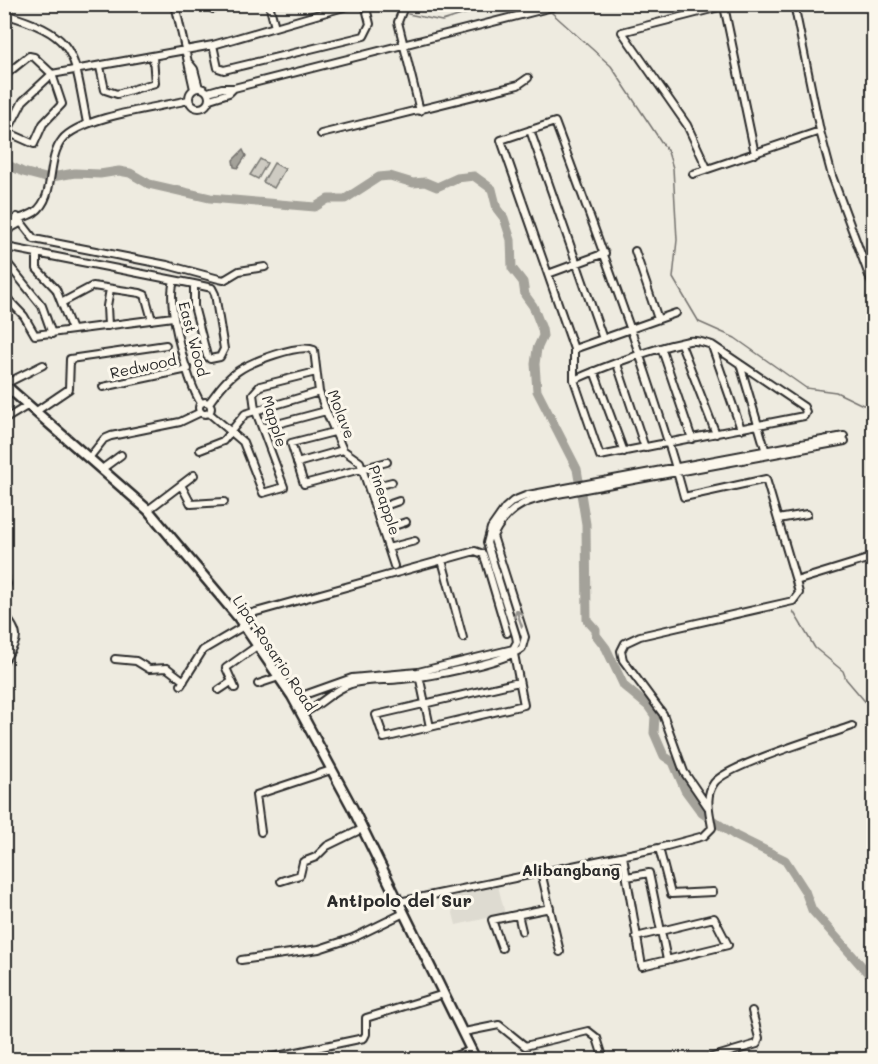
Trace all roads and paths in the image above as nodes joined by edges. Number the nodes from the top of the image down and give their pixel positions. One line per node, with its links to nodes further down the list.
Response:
1 (9, 4): 14 (street)
2 (175, 4): 19 (street)
3 (207, 4): 4 (street)
4 (233, 4)
5 (269, 4): 15 (street)
6 (354, 4): 15 (street)
7 (365, 4): 17 (street)
8 (405, 4): 18 (street)
9 (564, 4): 18 (street)
10 (794, 4): 33 (street)
11 (868, 4): 13 (street)
12 (727, 5): 35 (street); 36 (street)
13 (873, 12)
14 (6, 15): 16 (street); 22 (street)
15 (275, 27): 17 (street)
16 (4, 33)
17 (213, 45): 19 (street)
18 (403, 45): 27 (street); 29 (street)
19 (186, 50): 20 (street); 26 (street)
20 (153, 57): 21 (street); 21 (street)
21 (100, 67): 22 (street)
22 (76, 69): 23 (street); 30 (street)
23 (52, 74): 24 (street); 32 (street); 32 (street)
24 (4, 76)
25 (528, 78): 29 (street)
26 (196, 88): 27 (street); 28 (street)
27 (209, 96): 28 (street)
28 (189, 100): 30 (street)
29 (420, 111): 34 (street)
30 (87, 123): 38 (street)
31 (530, 130): 46 (street); 48 (street); 50 (street)
32 (6, 131)
33 (820, 131): 35 (street); 54 (street)
34 (321, 134)
35 (755, 154): 36 (street)
36 (707, 168): 37 (street)
37 (693, 174)
38 (26, 216): 39 (street); 41 (street)
39 (17, 217): 40 (street); 41 (street)
40 (4, 224)
41 (21, 224): 42 (street); 49 (street)
42 (4, 232)
43 (635, 251): 59 (street)
44 (4, 252): 45 (street)
45 (37, 253): 51 (street); 56 (street)
46 (605, 253): 48 (street); 62 (street)
47 (4, 259): 64 (street)
48 (576, 264): 50 (street); 65 (street)
49 (265, 267)
50 (548, 274): 69 (street)
51 (174, 281): 52 (street); 58 (street, East Wood)
52 (194, 284): 52 (street)
53 (110, 289): 56 (street); 60 (street); 61 (street)
54 (873, 289)
55 (4, 295): 64 (street)
56 (63, 302): 63 (street)
57 (676, 313): 59 (street)
58 (173, 317): 60 (street); 75 (street, East Wood)
59 (658, 319): 62 (street)
60 (152, 320): 61 (street)
61 (108, 326): 63 (street)
62 (631, 329): 65 (street); 71 (street)
63 (72, 330): 64 (street)
64 (52, 334)
65 (603, 339): 69 (street)
66 (681, 344): 68 (street); 70 (street); 96 (street)
67 (166, 345): 87 (street)
68 (712, 345): 73 (street); 93 (street)
69 (574, 349): 78 (street)
70 (662, 350): 71 (street); 98 (street)
71 (640, 357): 72 (street); 99 (street)
72 (617, 364): 76 (street); 100 (street)
73 (740, 364): 91 (street); 91 (street)
74 (43, 365): 79 (street)
75 (188, 369): 80 (street, Redwood); 82 (street, East Wood)
76 (594, 371): 78 (street); 103 (street)
77 (316, 372): 81 (street, Molave); 83 (street, Molave); 85 (street, Mapple)
78 (574, 380): 103 (street)
79 (5, 384): 84 (main road, Lipa-Rosario Road)
80 (103, 387)
81 (319, 392): 85 (street); 86 (street, Molave)
82 (201, 403): 83 (street); 88 (street)
83 (209, 403): 89 (street)
84 (27, 406): 87 (main road, Lipa-Rosario Road); 90 (street)
85 (255, 409): 92 (street, Mapple); 94 (street)
86 (326, 411): 92 (street); 95 (street, Molave)
87 (35, 412): 106 (main road, Lipa-Rosario Road)
88 (201, 412): 89 (street); 106 (street)
89 (209, 413): 94 (street)
90 (4, 420)
91 (759, 425): 93 (street); 104 (street)
92 (262, 428): 94 (street, Mapple)
93 (741, 429): 96 (street)
94 (230, 430): 101 (street)
95 (334, 432): 102 (street, Molave); 108 (street)
96 (716, 434): 98 (street)
97 (844, 438): 104 (street)
98 (692, 439): 99 (street)
99 (669, 443): 100 (street); 111 (street)
100 (645, 448): 103 (street)
101 (200, 450)
102 (343, 450): 108 (street); 110 (street, Pineapple)
103 (624, 452)
104 (766, 453): 111 (street)
105 (121, 455): 109 (street)
106 (89, 458): 109 (main road, Lipa-Rosario Road)
107 (387, 462): 110 (street)
108 (297, 463): 110 (street)
109 (102, 469): 120 (main road, Lipa-Rosario Road)
110 (363, 470): 115 (street, Pineapple)
111 (677, 470): 116 (street); 122 (street)
112 (194, 475): 114 (street)
113 (392, 482): 115 (street)
114 (181, 485): 118 (street); 120 (street)
115 (369, 488): 119 (street, Pineapple)
116 (574, 488): 139 (street, one-way to 116); 142 (street)
117 (399, 501): 119 (street)
118 (224, 502)
119 (376, 509): 124 (street, Pineapple)
120 (148, 510): 134 (main road, Lipa-Rosario Road)
121 (807, 514): 122 (street)
122 (778, 519): 131 (street)
123 (406, 522): 124 (street)
124 (382, 530): 126 (street, Pineapple)
125 (415, 541): 126 (street)
126 (388, 548): 129 (street, Pineapple)
127 (873, 556): 131 (street)
128 (442, 560): 134 (street); 136 (street); 137 (street)
129 (394, 566)
130 (4, 573): 132 (street)
131 (796, 581): 155 (street)
132 (4, 593)
133 (4, 614): 141 (street)
134 (238, 617): 135 (main road, Lipa-Rosario Road)
135 (244, 626): 138 (main road, Lipa-Rosario Road); 140 (street)
136 (507, 633)
137 (463, 638)
138 (257, 646): 143 (main road, Lipa-Rosario Road); 147 (street)
139 (514, 654): 142 (street); 144 (street)
140 (115, 658)
141 (4, 662)
142 (418, 674): 146 (street); 148 (street); 150 (street)
143 (279, 677): 145 (street); 149 (main road, Lipa-Rosario Road)
144 (519, 682): 150 (street); 153 (street)
145 (258, 684)
146 (324, 687): 148 (street); 149 (street)
147 (219, 690)
148 (328, 694): 151 (street)
149 (293, 699): 151 (main road, Lipa-Rosario Road)
150 (425, 704): 153 (street); 153 (street)
151 (301, 714): 154 (main road, Lipa-Rosario Road)
152 (852, 726): 155 (street)
153 (430, 727)
154 (331, 770): 156 (main road, Lipa-Rosario Road); 157 (street)
155 (708, 810): 158 (street)
156 (362, 830): 162 (street); 164 (main road, Lipa-Rosario Road)
157 (261, 832)
158 (659, 848): 159 (street); 163 (street)
159 (623, 856): 160 (street); 161 (street)
160 (541, 872): 164 (street); 165 (street)
161 (627, 877): 169 (street); 170 (street)
162 (281, 880)
163 (713, 892)
164 (399, 902): 166 (main road, Lipa-Rosario Road)
165 (550, 908): 167 (street); 172 (street)
166 (404, 914): 173 (street); 175 (main road, Lipa-Rosario Road)
167 (518, 914): 168 (street); 171 (street)
168 (522, 931)
169 (659, 932): 170 (street); 174 (street); 174 (street)
170 (636, 937): 174 (street)
171 (502, 948)
172 (561, 952)
173 (241, 960)
174 (667, 960)
175 (444, 994): 177 (main road, Lipa-Rosario Road); 179 (street)
176 (752, 1011): 183 (street)
177 (464, 1032): 178 (main road, Lipa-Rosario Road); 182 (street)
178 (471, 1050): 180 (street); 181 (main road, Lipa-Rosario Road)
179 (268, 1058)
180 (444, 1059)
181 (476, 1059)
182 (604, 1059)
183 (703, 1059)

